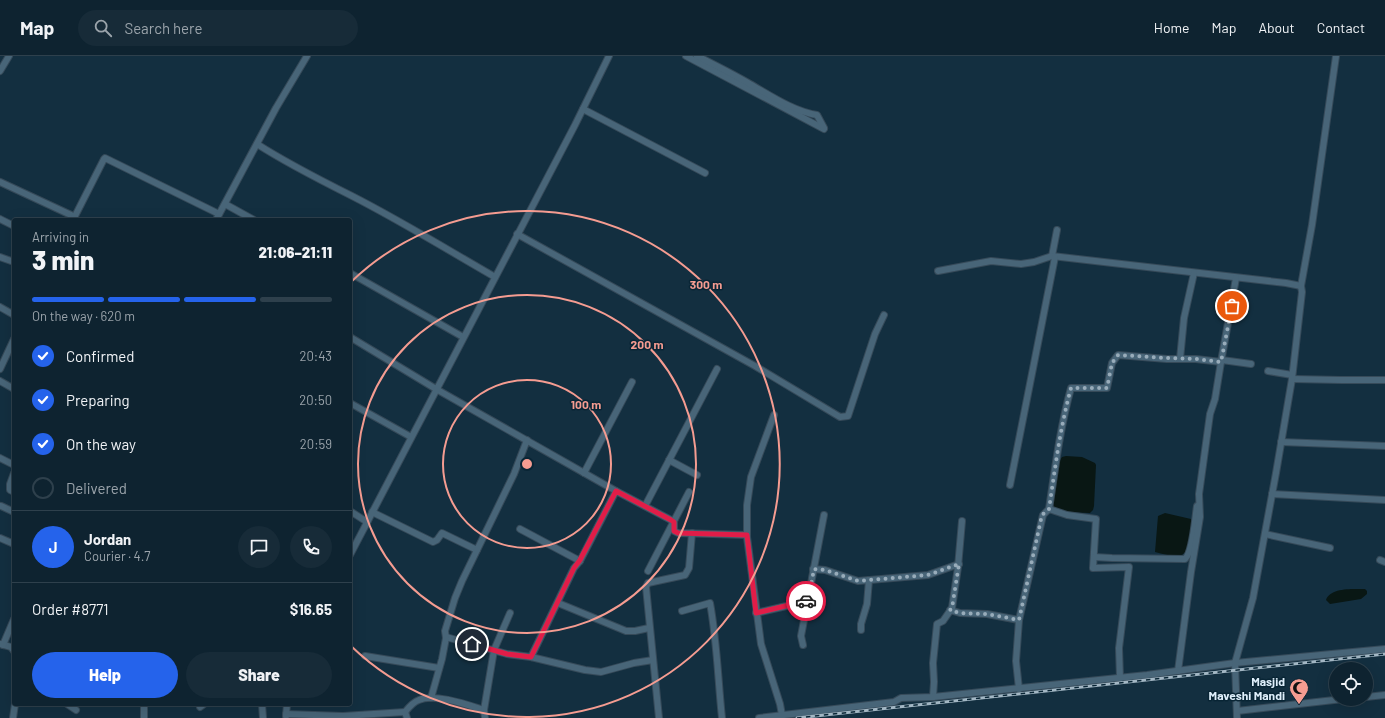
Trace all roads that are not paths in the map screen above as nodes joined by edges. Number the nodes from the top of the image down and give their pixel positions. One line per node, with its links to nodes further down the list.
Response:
1 (8, 56): 7 (street)
2 (307, 56): 9 (street)
3 (609, 56): 8 (street)
4 (686, 56): 5 (street)
5 (697, 56)
6 (1336, 56): 29 (street)
7 (0, 71)
8 (583, 109): 10 (street); 20 (street)
9 (257, 144): 12 (street); 27 (street)
10 (705, 173)
11 (0, 182): 14 (street)
12 (225, 204): 13 (street); 16 (street)
13 (218, 217): 15 (street)
14 (72, 218)
15 (73, 218)
16 (250, 218)
17 (0, 219): 18 (street)
18 (12, 225)
19 (1057, 230): 22 (street)
20 (517, 234): 27 (street); 32 (street)
21 (0, 257): 23 (street)
22 (1053, 257): 24 (street); 25 (street); 62 (street)
23 (12, 261)
24 (938, 271)
25 (1194, 273): 28 (street); 37 (street)
26 (352, 274): 34 (street)
27 (495, 277): 34 (street)
28 (1236, 278): 29 (street); 38 (street)
29 (1301, 286): 44 (street)
30 (0, 307): 31 (street)
31 (12, 314)
32 (884, 315)
33 (12, 337): 39 (street)
34 (463, 337): 49 (street)
35 (352, 339): 49 (street)
36 (12, 343): 42 (street)
37 (1180, 359): 38 (street); 71 (street)
38 (1222, 361): 40 (street); 66 (street)
39 (0, 362)
40 (1251, 364)
41 (717, 368): 57 (street)
42 (0, 369)
43 (1268, 371): 44 (street)
44 (1292, 377): 45 (street); 54 (street)
45 (1385, 380)
46 (0, 381): 48 (street)
47 (632, 382): 59 (street)
48 (12, 388)
49 (436, 389): 52 (street); 53 (street)
50 (352, 404): 52 (street)
51 (774, 415): 82 (street)
52 (411, 437): 74 (street)
53 (527, 440): 59 (street); 86 (street)
54 (1281, 442): 55 (street); 67 (street)
55 (1385, 446)
56 (0, 458): 58 (street)
57 (669, 460): 60 (street); 70 (street)
58 (12, 464)
59 (584, 473): 64 (street)
60 (697, 475)
61 (12, 478): 63 (street)
62 (1010, 485)
63 (12, 491)
64 (616, 491): 70 (street); 89 (street)
65 (689, 492): 78 (street)
66 (1199, 494): 88 (street); 115 (street)
67 (1272, 494): 68 (street); 81 (street)
68 (1385, 500)
69 (1, 506): 72 (street)
70 (645, 506): 78 (street)
71 (1049, 509): 88 (street); 100 (street)
72 (12, 511)
73 (352, 512): 77 (street)
74 (372, 512): 77 (street); 86 (street)
75 (824, 515): 91 (street)
76 (962, 521): 90 (street)
77 (367, 522): 87 (street)
78 (674, 522): 80 (street); 92 (street)
79 (520, 529): 89 (street)
80 (692, 534): 82 (street); 102 (street)
81 (1265, 534): 85 (street); 113 (street)
82 (747, 535): 99 (street)
83 (0, 538): 84 (street)
84 (12, 543)
85 (1330, 548)
86 (476, 550): 104 (street)
87 (352, 551)
88 (1094, 557): 116 (street)
89 (580, 560): 95 (street)
90 (959, 564): 93 (street); 96 (street)
91 (814, 569): 93 (street); 94 (street)
92 (648, 571)
93 (869, 580): 103 (street)
94 (808, 601): 99 (street); 106 (street)
95 (558, 603): 102 (street); 111 (street)
96 (950, 610): 100 (street); 120 (street)
97 (682, 611): 139 (street)
98 (510, 613): 109 (street)
99 (756, 613): 132 (street)
100 (1019, 620): 117 (street)
101 (12, 623): 105 (street)
102 (650, 628): 112 (street)
103 (861, 630)
104 (446, 637): 109 (street); 114 (street)
105 (2, 644): 107 (street)
106 (803, 645)
107 (12, 648)
108 (1385, 649): 113 (street)
109 (494, 650): 111 (street); 129 (street)
110 (365, 656): 114 (street)
111 (531, 657): 112 (street)
112 (653, 660): 138 (street)
113 (1235, 663): 115 (street); 130 (street)
114 (439, 668): 121 (street)
115 (1178, 672): 116 (street)
116 (1120, 678): 117 (street)
117 (1019, 688): 120 (street)
118 (1385, 694): 119 (street)
119 (1373, 696)
120 (933, 697): 132 (street)
121 (431, 698): 129 (street); 131 (street)
122 (1329, 701): 130 (street)
123 (15, 706): 134 (street)
124 (70, 706): 128 (street)
125 (144, 706): 135 (street)
126 (262, 706): 136 (street)
127 (287, 706): 133 (street)
128 (76, 710)
129 (484, 710): 137 (street)
130 (1237, 711): 141 (street)
131 (406, 715): 133 (street)
132 (782, 715): 140 (street)
133 (286, 716)
134 (13, 718)
135 (144, 718)
136 (263, 718)
137 (485, 718)
138 (659, 718)
139 (722, 718)
140 (759, 718)
141 (1237, 718)

